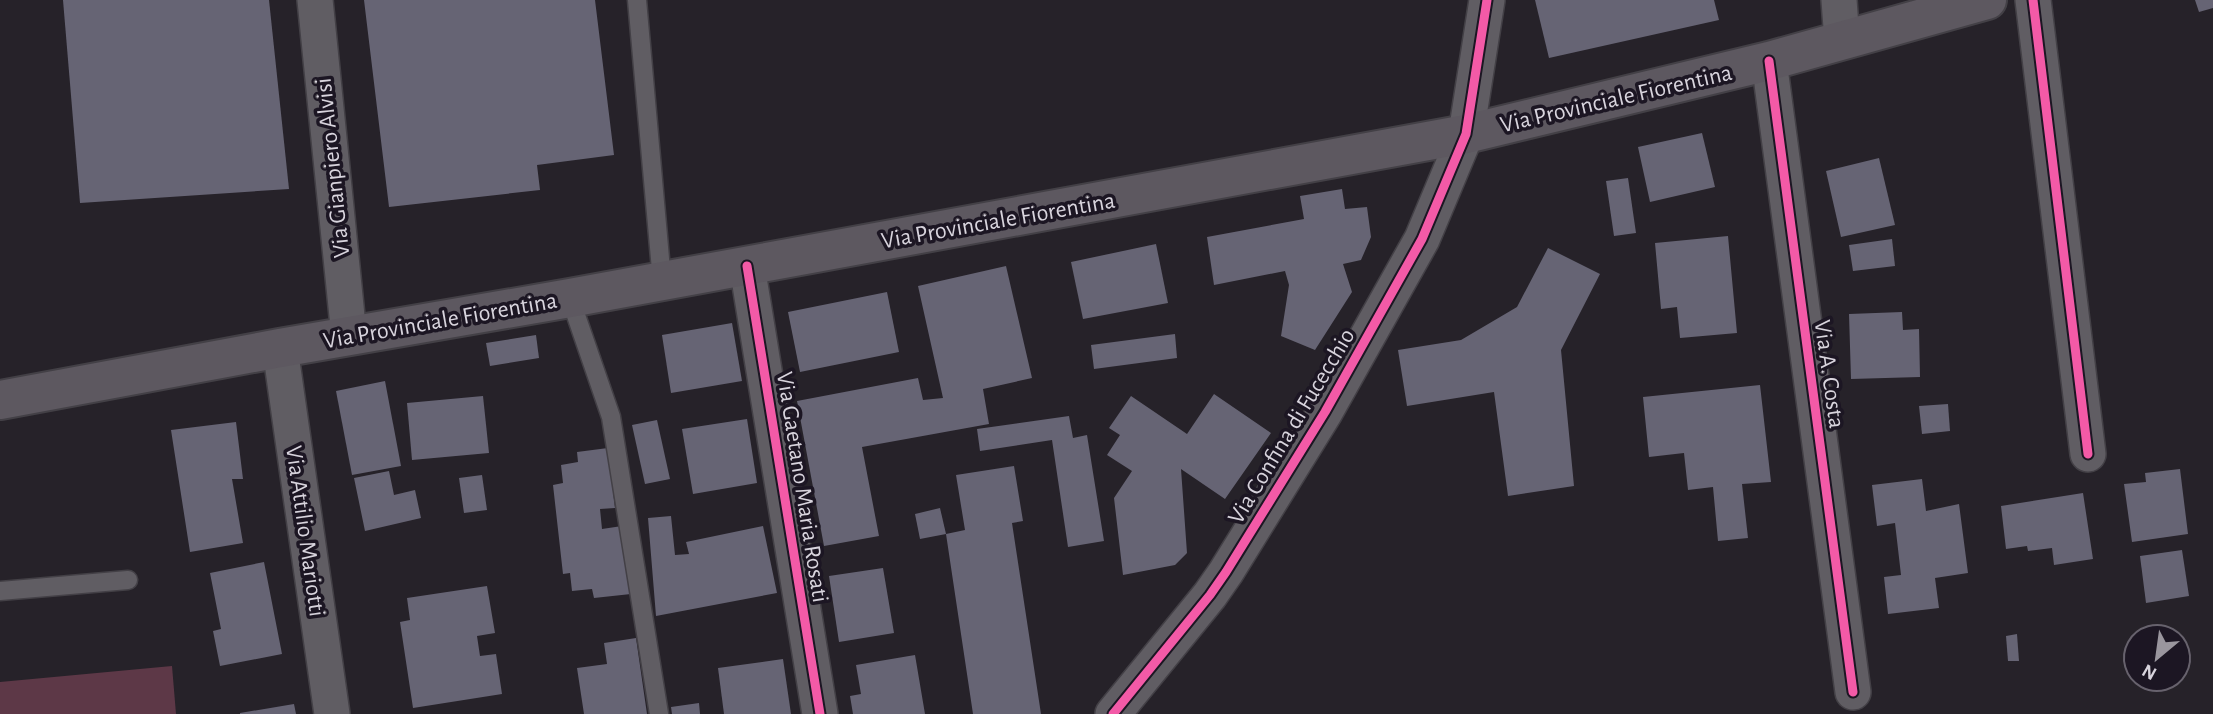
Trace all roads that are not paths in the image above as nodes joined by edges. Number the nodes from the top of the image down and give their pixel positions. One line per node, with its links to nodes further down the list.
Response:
1 (315, 0): 13 (street, Via Gianpiero Alvisi)
2 (636, 0): 11 (lane)
3 (1487, 0): 9 (street, Via Confina di Fucecchio)
4 (1839, 0): 7 (street)
5 (1987, 0): 7 (main road, Via Provinciale Fiorentina)
6 (2033, 0): 16 (street)
7 (1842, 41): 8 (main road, Via Provinciale Fiorentina)
8 (1769, 61): 9 (main road, Via Provinciale Fiorentina); 19 (street, Via A. Costa)
9 (1465, 134): 10 (main road, Via Provinciale Fiorentina); 23 (street, Via Confina di Fucecchio)
10 (747, 266): 11 (main road, Via Provinciale Fiorentina); 22 (street, Via Gaetano Maria Rosati)
11 (662, 281): 12 (main road, Via Provinciale Fiorentina)
12 (570, 298): 13 (main road, Via Provinciale Fiorentina); 21 (lane)
13 (349, 336): 14 (main road, Via Provinciale Fiorentina)
14 (280, 348): 15 (main road, Via Provinciale Fiorentina); 20 (street, Via Attilio Mariotti)
15 (0, 400)
16 (2088, 454)
17 (128, 580): 18 (lane)
18 (0, 591)
19 (1853, 692)
20 (332, 714)
21 (659, 714)
22 (820, 714)
23 (1113, 714)

